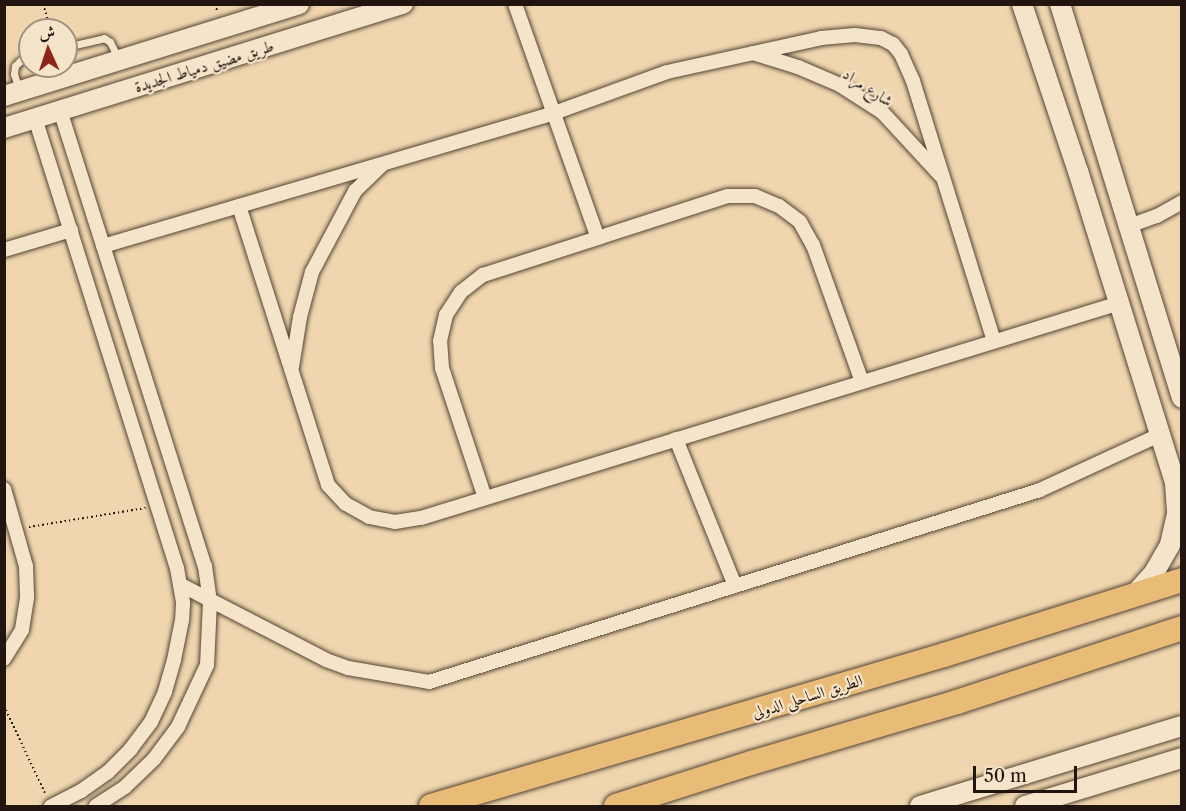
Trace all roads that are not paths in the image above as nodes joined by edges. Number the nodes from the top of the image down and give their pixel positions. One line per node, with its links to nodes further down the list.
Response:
1 (299, 4): 8 (street, طريق مضيق دمياط الجديدة)
2 (403, 4): 11 (street, طريق مضيق دمياط الجديدة)
3 (515, 4): 12 (street)
4 (1022, 4): 24 (street)
5 (1060, 4): 19 (street)
6 (78, 44): 8 (lane)
7 (752, 53): 12 (street); 16 (street, شارع مراد); 16 (street)
8 (118, 60): 10 (street, طريق مضيق دمياط الجديدة)
9 (18, 62): 10 (lane)
10 (12, 93)
11 (60, 110): 13 (street, طريق مضيق دمياط الجديدة); 22 (street)
12 (554, 113): 15 (street); 21 (street)
13 (35, 118): 14 (street, طريق مضيق دمياط الجديدة); 20 (street)
14 (4, 128)
15 (385, 162): 18 (street); 26 (street)
16 (945, 180): 25 (street)
17 (1182, 202): 19 (street)
18 (239, 206): 22 (street); 26 (street)
19 (1129, 226): 28 (street)
20 (70, 230): 23 (street); 35 (street)
21 (598, 238): 27 (street); 32 (street)
22 (103, 246): 38 (street)
23 (4, 250)
24 (1120, 303): 25 (street); 29 (street)
25 (994, 341): 27 (street)
26 (292, 372): 32 (street)
27 (862, 382): 30 (street)
28 (1181, 395)
29 (1161, 434): 36 (street); 37 (street)
30 (676, 439): 32 (street); 36 (street)
31 (4, 489): 33 (street)
32 (485, 498)
33 (11, 530): 40 (street)
34 (1182, 580): 37 (highway, الطريق الساحلى الدولى)
35 (181, 585): 38 (street); 43 (street)
36 (735, 586): 38 (street)
37 (1135, 594): 45 (highway, الطريق الساحلى الدولى)
38 (210, 602): 44 (street)
39 (1182, 628): 46 (highway)
40 (4, 659)
41 (1182, 726): 47 (street)
42 (1182, 758): 48 (street)
43 (51, 806)
44 (96, 807)
45 (431, 807)
46 (616, 807)
47 (920, 807)
48 (1025, 807)

